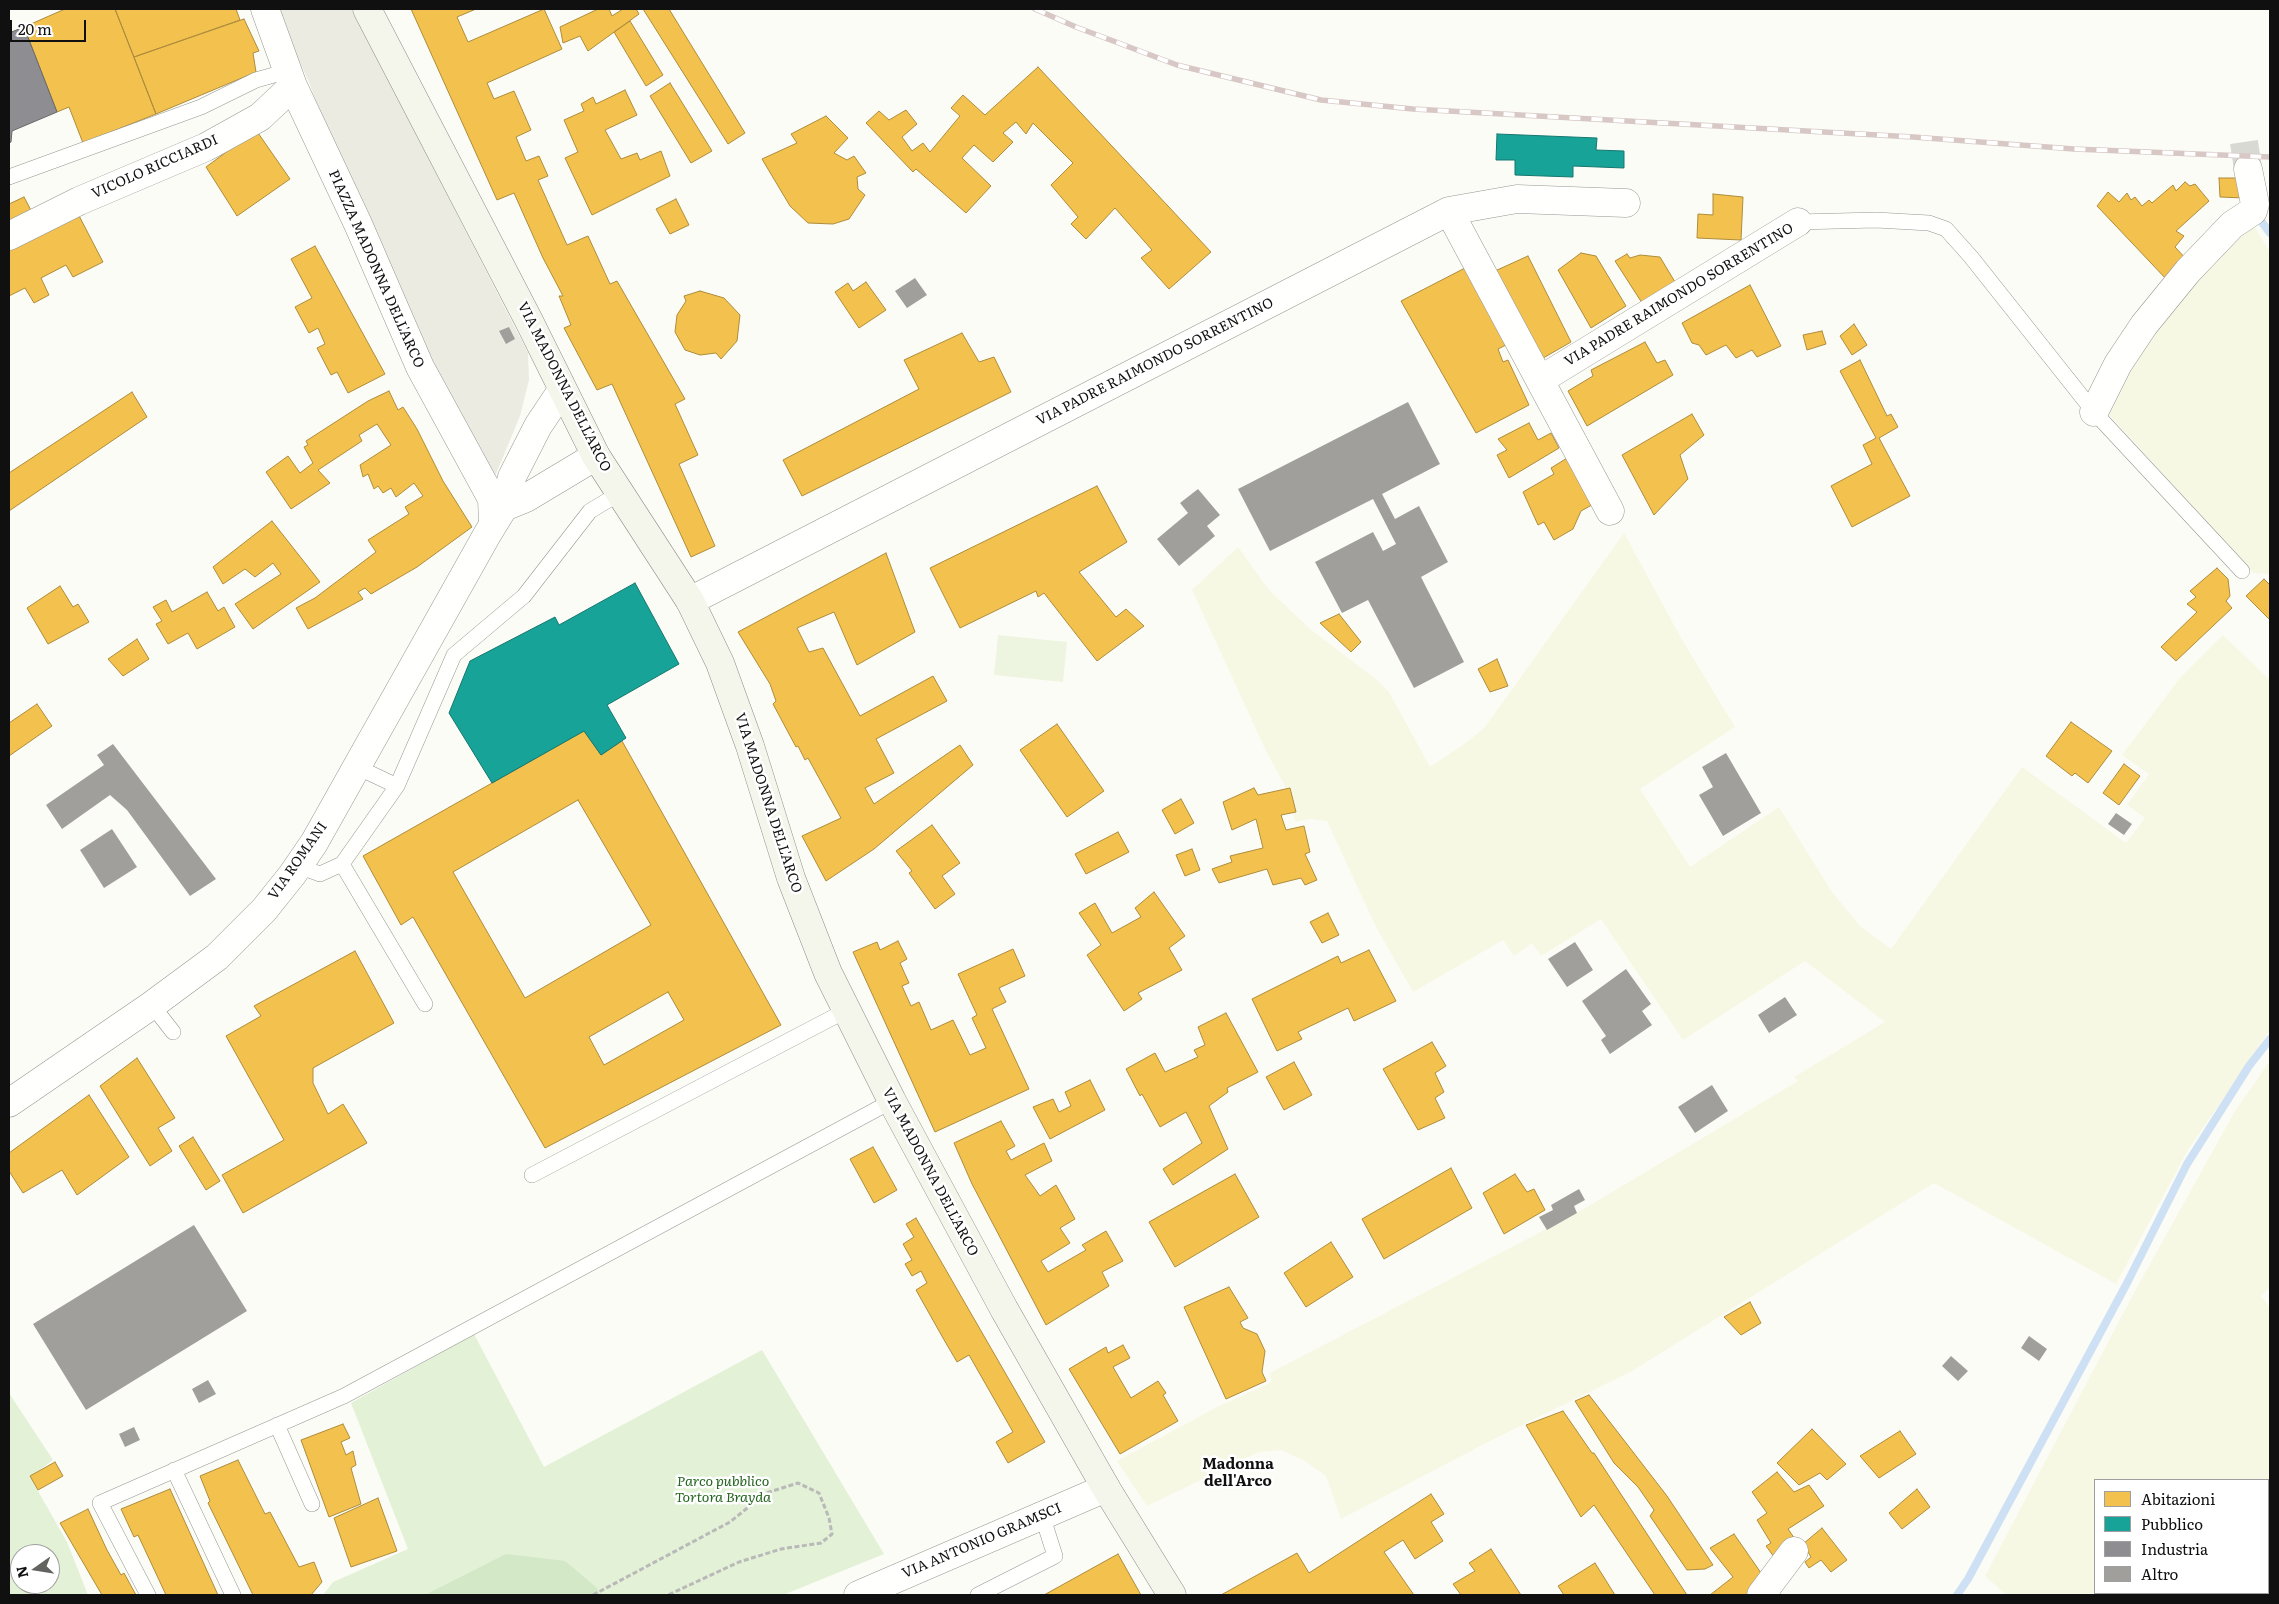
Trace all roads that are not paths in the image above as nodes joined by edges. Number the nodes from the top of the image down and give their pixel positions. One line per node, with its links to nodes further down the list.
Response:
1 (265, 9): 3 (street, PIAZZA MADONNA DELL'ARCO)
2 (367, 9): 12 (main road, VIA MADONNA DELL'ARCO)
3 (290, 78): 5 (lane); 10 (street, VICOLO RICCIARDI); 17 (street, PIAZZA MADONNA DELL'ARCO)
4 (2248, 169): 7 (street)
5 (9, 177)
6 (1626, 203): 8 (street, VIA PADRE RAIMONDO SORRENTINO)
7 (2262, 209): 13 (street)
8 (1450, 211): 11 (street); 19 (street, VIA PADRE RAIMONDO SORRENTINO)
9 (1798, 222): 11 (street, VIA PADRE RAIMONDO SORRENTINO); 13 (lane, VIA PADRE RAIMONDO SORRENTINO)
10 (9, 236)
11 (1540, 380): 16 (street)
12 (562, 390): 14 (main road, VIA MADONNA DELL'ARCO); 17 (street, VIA ROMANI)
13 (2094, 412): 18 (lane, VIA PADRE RAIMONDO SORRENTINO)
14 (596, 456): 15 (main road, VIA MADONNA DELL'ARCO); 17 (street)
15 (620, 493): 19 (main road, VIA MADONNA DELL'ARCO); 21 (lane)
16 (1610, 511)
17 (499, 516): 20 (street, VIA ROMANI)
18 (2242, 571)
19 (690, 601): 26 (main road, VIA MADONNA DELL'ARCO)
20 (357, 767): 21 (lane); 23 (street, VIA ROMANI)
21 (397, 786): 22 (lane)
22 (342, 864): 23 (lane); 24 (lane)
23 (298, 866): 25 (street, VIA ROMANI)
24 (425, 1004)
25 (152, 1005): 27 (lane); 29 (street, VIA ROMANI)
26 (847, 1010): 28 (main road, VIA MADONNA DELL'ARCO); 30 (lane)
27 (172, 1032)
28 (892, 1102): 31 (lane); 33 (main road, VIA MADONNA DELL'ARCO)
29 (9, 1103)
30 (532, 1175)
31 (277, 1425): 32 (lane); 34 (lane)
32 (174, 1470): 37 (lane); 38 (lane)
33 (1106, 1488): 35 (street, VIA ANTONIO GRAMSCI); 41 (main road, VIA MADONNA DELL'ARCO)
34 (312, 1504)
35 (1042, 1515): 39 (street, VIA ANTONIO GRAMSCI); 40 (lane)
36 (1794, 1551): 42 (street)
37 (148, 1595)
38 (233, 1595)
39 (858, 1595)
40 (978, 1595)
41 (1172, 1595)
42 (1761, 1595)

